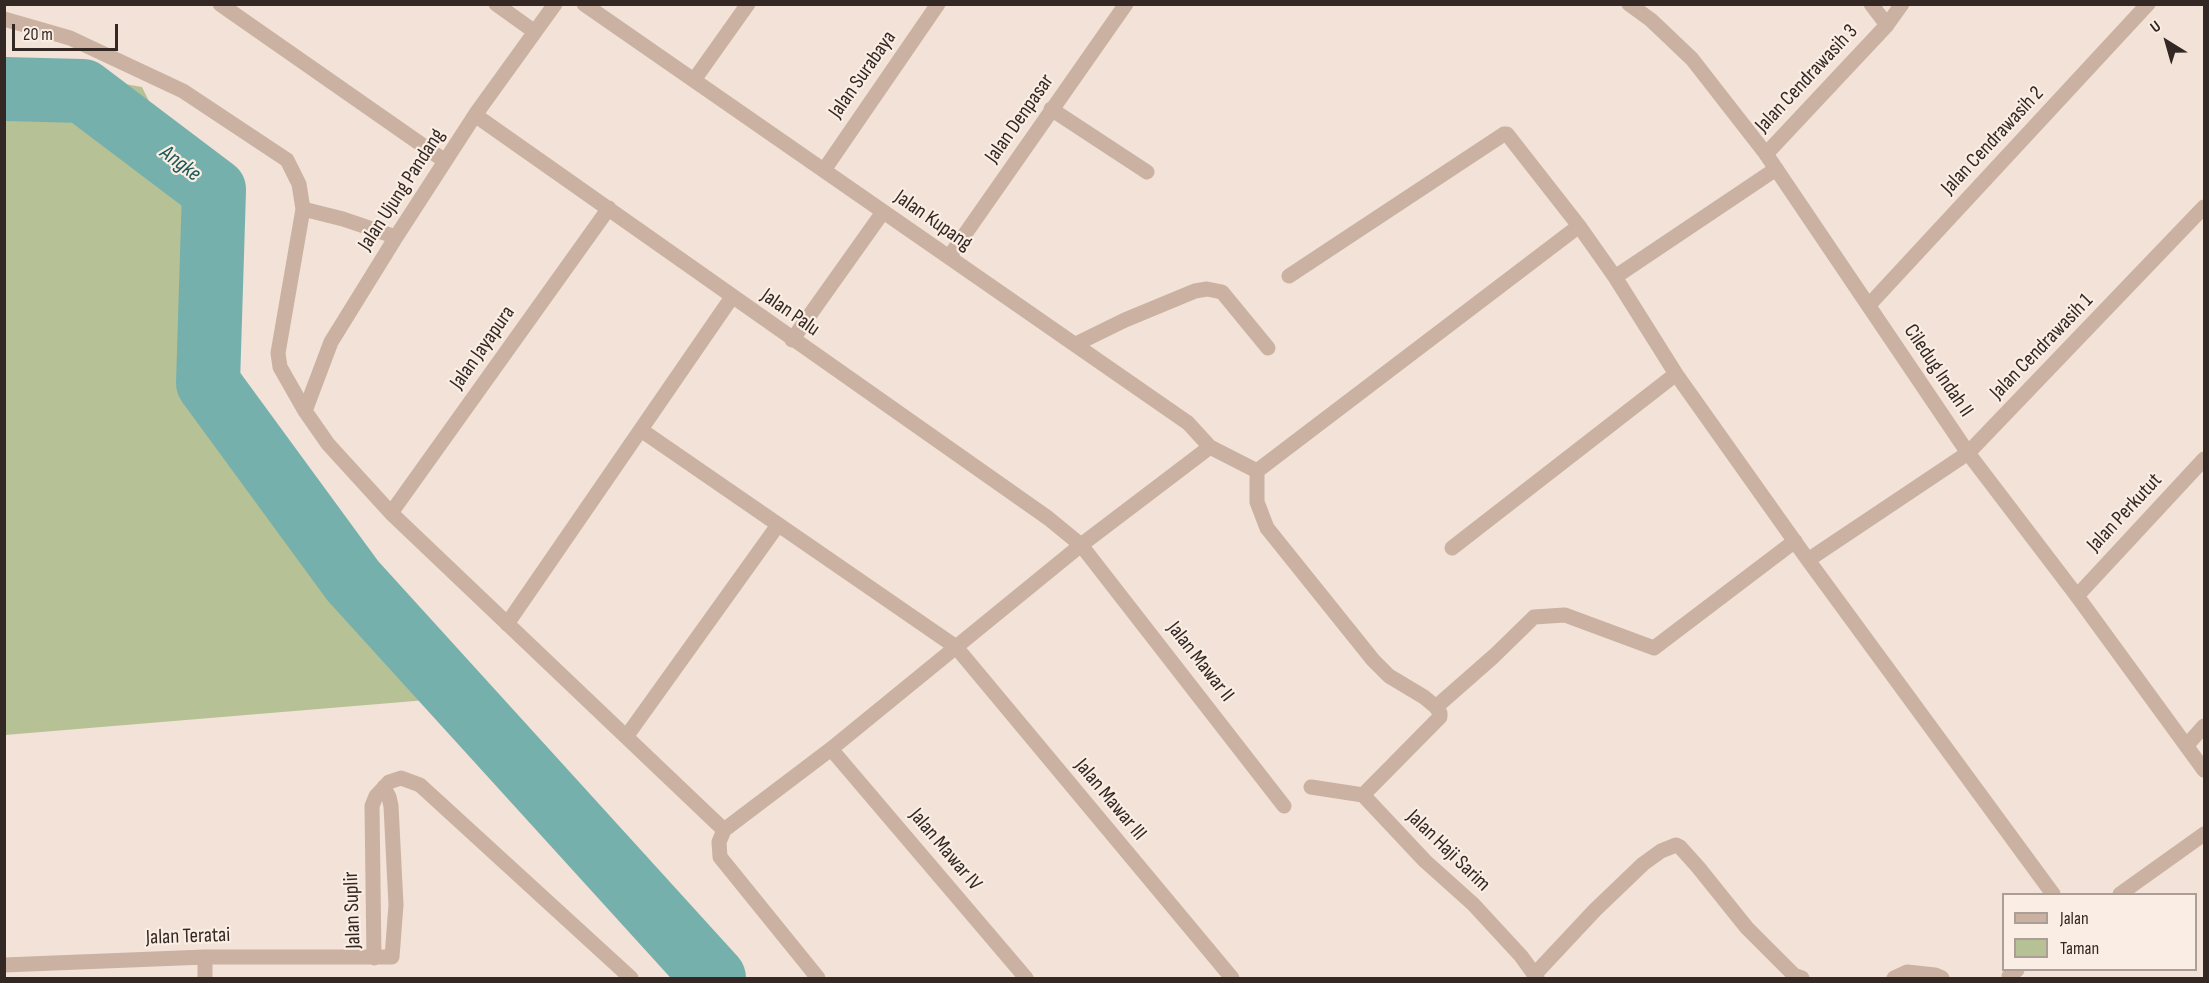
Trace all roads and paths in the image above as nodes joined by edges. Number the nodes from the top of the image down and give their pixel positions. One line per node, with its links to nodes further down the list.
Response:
1 (220, 4): 19 (street)
2 (496, 4): 14 (street)
3 (555, 4): 14 (street, Jalan Ujung Pandang)
4 (584, 4): 15 (street, Jalan Kupang)
5 (748, 4): 15 (street)
6 (938, 4): 21 (street, Jalan Surabaya)
7 (1126, 4): 16 (street, Jalan Denpasar)
8 (1629, 4): 18 (street, Ciledug Indah II)
9 (1871, 4): 13 (street)
10 (1902, 4): 13 (street, Jalan Cendrawasih 3)
11 (2148, 4): 33 (street, Jalan Cendrawasih 2)
12 (4, 20): 25 (street)
13 (1887, 25): 18 (street, Jalan Cendrawasih 3)
14 (535, 32): 17 (street, Jalan Ujung Pandang)
15 (694, 80): 21 (street, Jalan Kupang)
16 (1051, 109): 22 (street); 29 (street, Jalan Denpasar)
17 (475, 115): 19 (street, Jalan Ujung Pandang); 24 (street, Jalan Palu)
18 (1766, 154): 20 (street, Ciledug Indah II)
19 (445, 161): 28 (street, Jalan Ujung Pandang)
20 (1776, 169): 31 (street); 33 (street, Ciledug Indah II)
21 (824, 170): 26 (street, Jalan Kupang)
22 (1147, 172)
23 (2205, 207): 41 (street, Jalan Cendrawasih 1)
24 (609, 208): 32 (street, Jalan Palu); 44 (street, Jalan Jayapura)
25 (303, 209): 28 (street); 38 (street)
26 (883, 212): 29 (street, Jalan Kupang); 34 (street)
27 (1579, 226): 30 (street); 31 (street); 43 (street)
28 (396, 237): 38 (street, Jalan Ujung Pandang)
29 (950, 258): 35 (street, Jalan Kupang)
30 (1289, 276)
31 (1615, 277): 37 (street)
32 (732, 297): 34 (street, Jalan Palu); 39 (street)
33 (1869, 305): 41 (street, Ciledug Indah II)
34 (792, 340): 47 (street, Jalan Palu)
35 (1076, 344): 36 (street); 40 (street, Jalan Kupang)
36 (1268, 348)
37 (1676, 375): 46 (street); 48 (street)
38 (305, 411): 44 (street)
39 (640, 430): 45 (street, Jalan Mawar III); 51 (street)
40 (1210, 447): 43 (street, Jalan Kupang); 47 (street)
41 (1968, 453): 49 (street, Jalan Cendrawasih 1); 50 (street, Ciledug Indah II)
42 (2205, 459): 50 (street, Jalan Perkutut)
43 (1257, 471): 53 (street)
44 (391, 513): 51 (street)
45 (778, 525): 52 (street, Jalan Mawar III); 55 (street)
46 (1795, 541): 49 (street); 53 (street)
47 (1082, 544): 52 (street); 62 (street, Jalan Mawar II)
48 (1452, 548)
49 (1808, 560): 65 (street)
50 (2077, 596): 56 (street, Ciledug Indah II)
51 (507, 624): 55 (street)
52 (956, 648): 57 (street); 77 (street, Jalan Mawar III)
53 (1436, 707): 61 (street)
54 (2205, 726): 56 (street)
55 (626, 736): 63 (street)
56 (2187, 745): 58 (street, Ciledug Indah II)
57 (831, 748): 63 (street); 76 (street, Jalan Mawar IV)
58 (2205, 770)
59 (1311, 787): 61 (street)
60 (384, 788): 68 (street, Jalan Suplir); 68 (street, Jalan Suplir); 70 (street)
61 (1363, 795): 71 (street, Jalan Haji Sarim)
62 (1284, 806)
63 (724, 830): 75 (street)
64 (2205, 834): 66 (street)
65 (2052, 893)
66 (2121, 893)
67 (205, 957): 68 (street, Jalan Teratai); 69 (street, Jalan Teratai); 73 (street)
68 (374, 958)
69 (15, 970)
70 (614, 971): 74 (street)
71 (1536, 976): 72 (street)
72 (1794, 977)
73 (205, 978)
74 (632, 978)
75 (818, 978)
76 (1026, 978)
77 (1232, 978)
78 (1894, 978): 79 (street)
79 (1942, 978)

